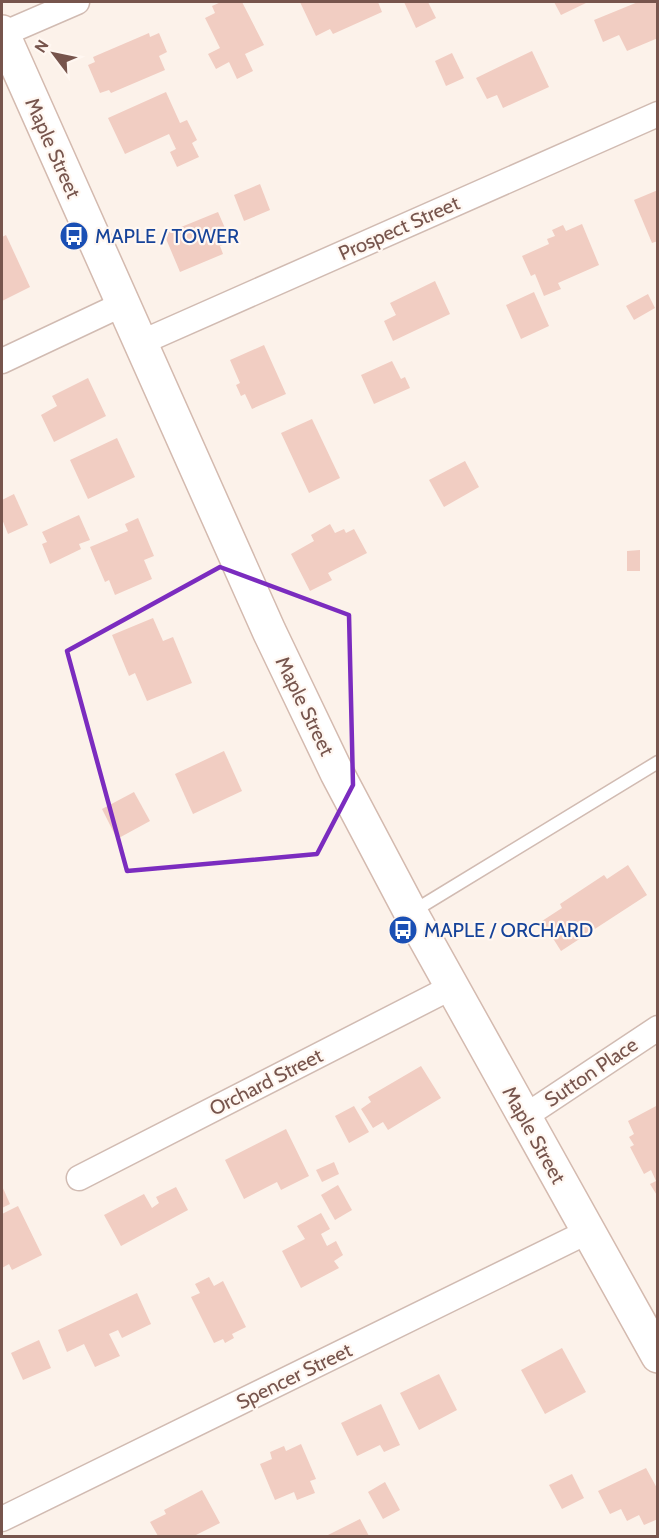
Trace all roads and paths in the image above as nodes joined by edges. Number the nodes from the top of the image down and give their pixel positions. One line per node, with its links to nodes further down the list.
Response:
1 (77, 2): 2 (street)
2 (2, 33): 4 (main road, Maple Street)
3 (657, 114): 5 (street, Prospect Street)
4 (123, 304): 5 (main road, Maple Street); 6 (street)
5 (140, 343): 8 (main road, Maple Street)
6 (2, 361)
7 (657, 762): 8 (lane)
8 (411, 913): 9 (main road, Maple Street)
9 (452, 987): 11 (main road, Maple Street); 12 (street, Orchard Street)
10 (657, 1028): 11 (street, Sutton Place)
11 (524, 1117): 13 (main road, Maple Street)
12 (80, 1178)
13 (587, 1232): 14 (main road, Maple Street); 15 (street, Spencer Street)
14 (657, 1356)
15 (2, 1519)

